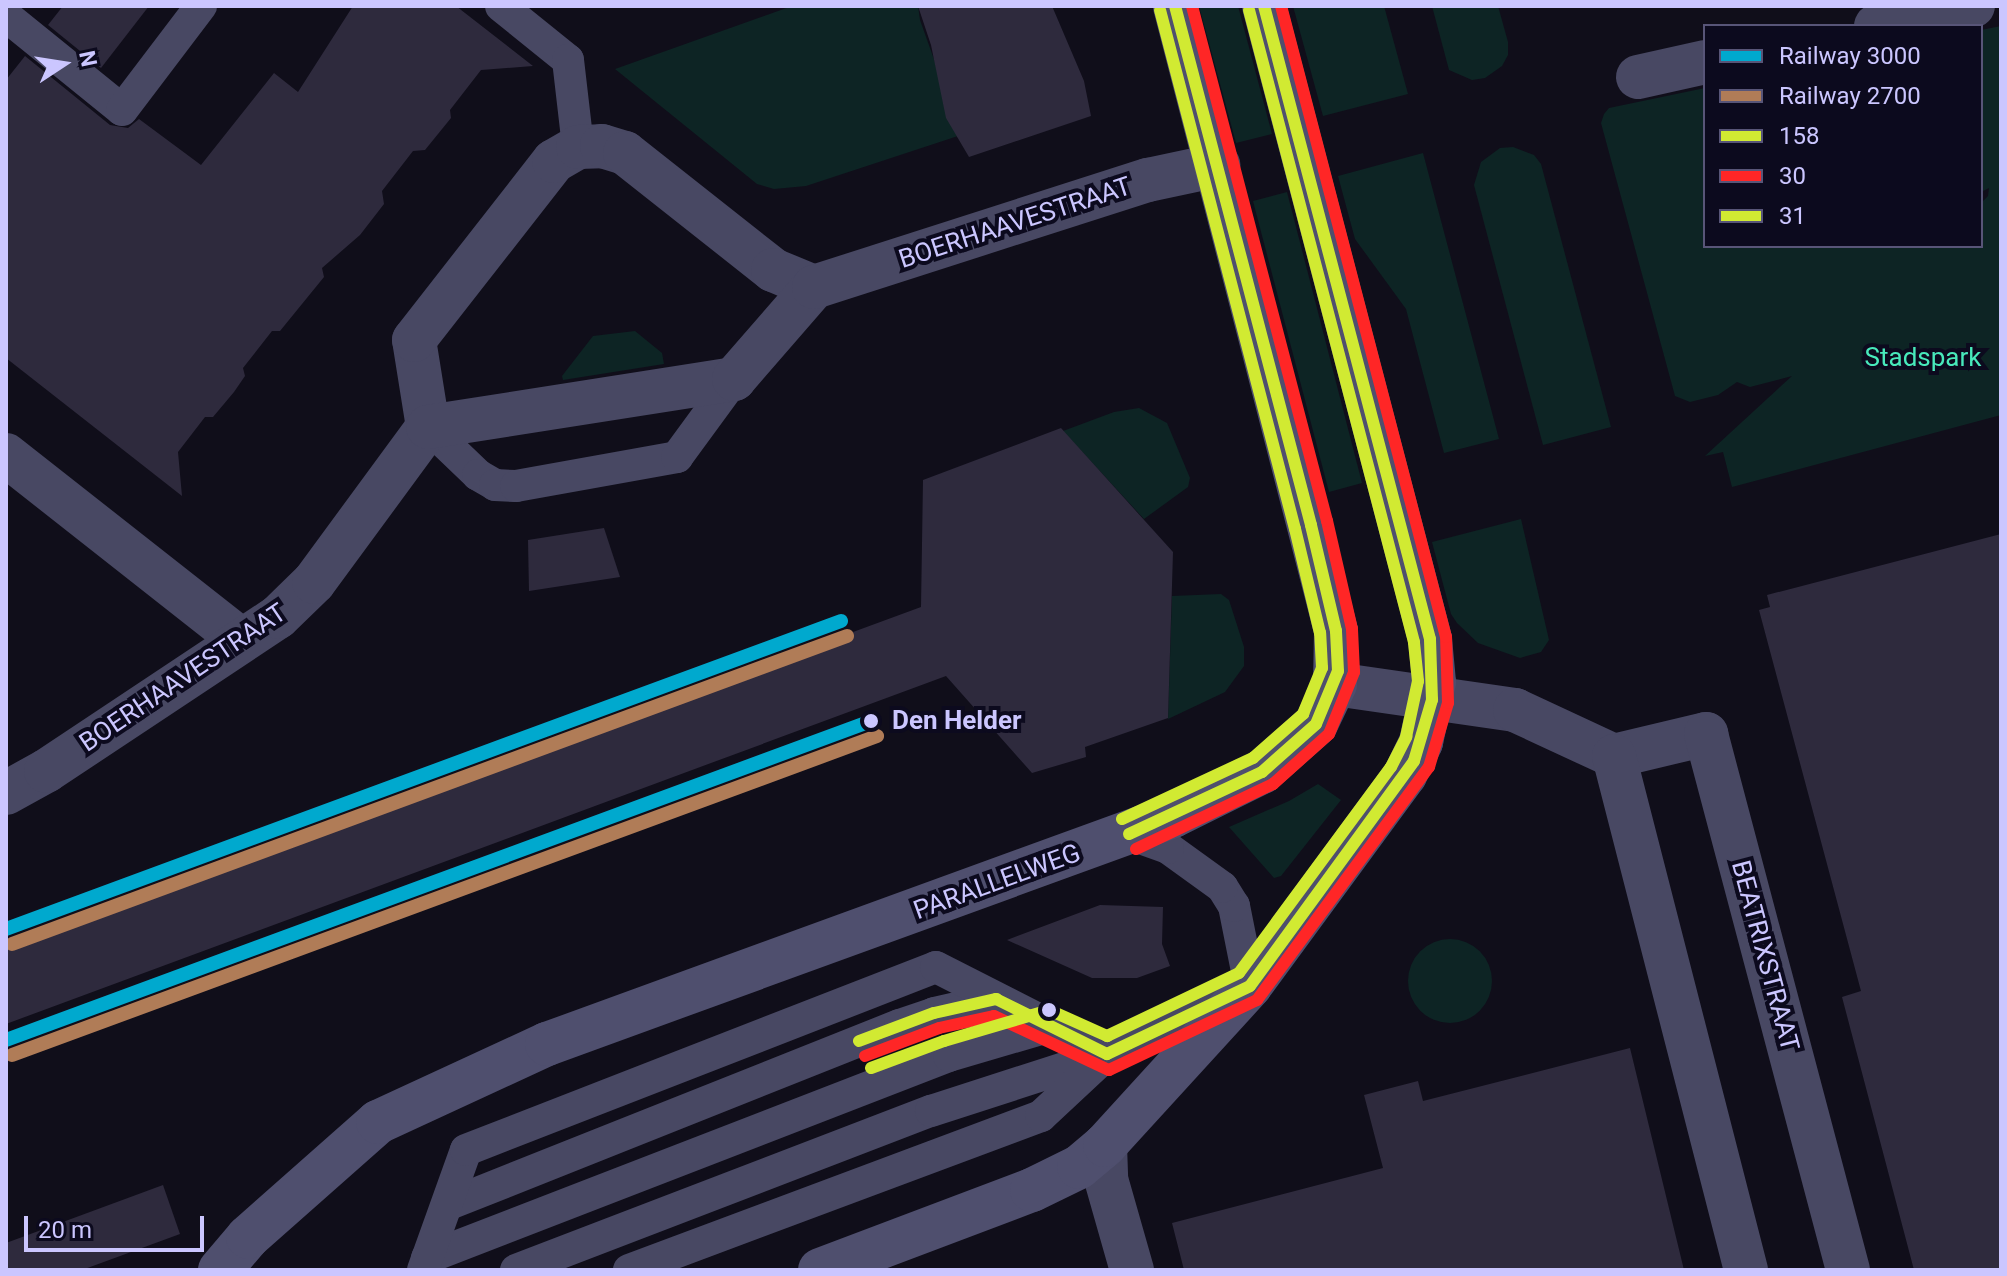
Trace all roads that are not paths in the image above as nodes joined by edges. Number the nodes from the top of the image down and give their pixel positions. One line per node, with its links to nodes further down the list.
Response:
1 (201, 6): 6 (lane)
2 (501, 6): 10 (lane)
3 (1175, 6): 11 (main road)
4 (1264, 6): 18 (main road)
5 (1973, 6): 7 (street)
6 (6, 16)
7 (1886, 24)
8 (1703, 62): 9 (street)
9 (1638, 77)
10 (578, 147): 12 (street); 14 (street)
11 (1218, 165): 12 (street, BOERHAAVESTRAAT); 17 (main road)
12 (814, 287): 13 (street)
13 (734, 379): 14 (street); 14 (lane)
14 (428, 427): 16 (street, BOERHAAVESTRAAT)
15 (6, 455): 16 (street)
16 (241, 640): 20 (street, BOERHAAVESTRAAT)
17 (1335, 684): 18 (street); 21 (main road, PARALLELWEG)
18 (1432, 700): 19 (street); 22 (main road)
19 (1614, 756): 34 (street); 35 (street, BEATRIXSTRAAT)
20 (6, 793)
21 (1129, 834): 22 (lane); 29 (main road, PARALLELWEG)
22 (1250, 986): 25 (lane); 26 (main road)
23 (996, 999): 24 (lane); 27 (lane); 27 (lane)
24 (1051, 1026): 25 (lane); 28 (lane)
25 (1107, 1054): 30 (lane); 31 (lane)
26 (1105, 1145): 32 (main road); 33 (street)
27 (447, 1205): 28 (lane)
28 (425, 1264)
29 (220, 1270)
30 (516, 1270)
31 (629, 1270)
32 (820, 1270)
33 (1132, 1270)
34 (1746, 1270)
35 (1848, 1270)

